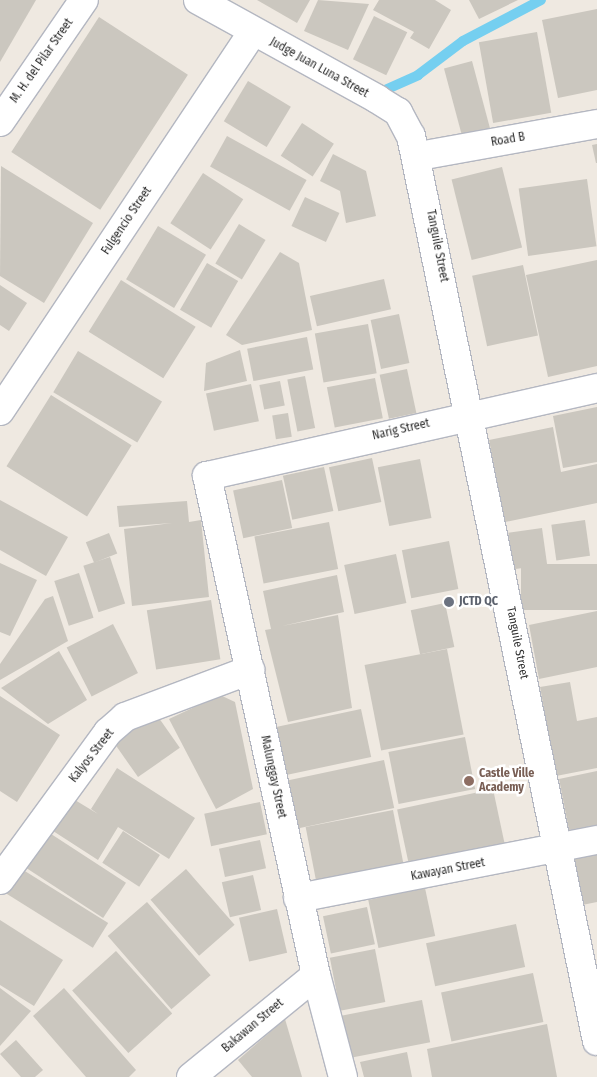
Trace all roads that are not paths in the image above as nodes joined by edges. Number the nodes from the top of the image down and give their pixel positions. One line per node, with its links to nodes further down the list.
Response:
1 (84, 0): 4 (street, M. H. del Pilar Street)
2 (198, 0): 3 (street, Judge Juan Luna Street)
3 (253, 32): 6 (street, Judge Juan Luna Street); 8 (street, Fulgencio Street)
4 (0, 122)
5 (597, 124): 6 (street, Road B)
6 (419, 156): 9 (street, Tanguile Street)
7 (597, 388): 9 (street, Narig Street)
8 (0, 411)
9 (470, 414): 10 (street, Narig Street); 13 (street, Tanguile Street)
10 (206, 476): 11 (street, Malunggay Street)
11 (250, 670): 14 (street, Kalyos Street); 15 (street, Malunggay Street)
12 (597, 840): 13 (street, Kawayan Street)
13 (558, 849): 15 (street, Kawayan Street); 17 (street, Tanguile Street)
14 (0, 880)
15 (298, 898): 16 (street, Malunggay Street)
16 (316, 975): 18 (street, Bakawan Street); 19 (street, Malunggay Street)
17 (597, 1041)
18 (191, 1077)
19 (343, 1077)

